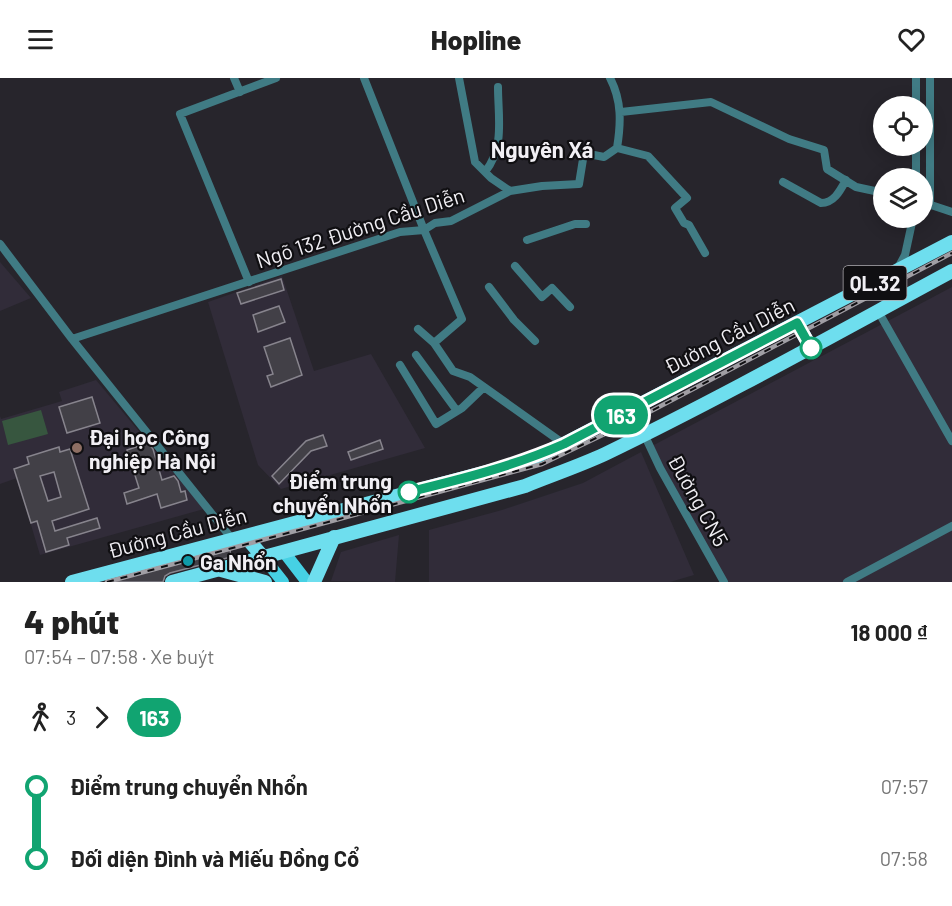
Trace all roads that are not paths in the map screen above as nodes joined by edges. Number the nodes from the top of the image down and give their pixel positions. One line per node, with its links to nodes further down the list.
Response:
1 (234, 78): 9 (street)
2 (276, 78): 9 (street)
3 (364, 78): 23 (street)
4 (459, 78): 14 (street)
5 (610, 78): 11 (street)
6 (916, 78): 10 (street)
7 (930, 78): 13 (street)
8 (498, 87): 14 (street)
9 (240, 92): 31 (street)
10 (916, 96)
11 (621, 112): 12 (street); 15 (street)
12 (617, 148): 17 (street, Ngõ 132 Đường Cầu Diễn); 27 (street)
13 (927, 168)
14 (485, 172): 17 (street)
15 (846, 180): 16 (street); 18 (street)
16 (783, 182)
17 (510, 191): 23 (street, Ngõ 132 Đường Cầu Diễn)
18 (873, 191)
19 (933, 205): 20 (street)
20 (952, 212)
21 (586, 224): 24 (street)
22 (910, 228): 29 (street)
23 (424, 230): 31 (street, Ngõ 132 Đường Cầu Diễn); 39 (street)
24 (527, 240)
25 (952, 242): 29 (highway, Đường Cầu Diễn / QL.32)
26 (0, 244): 37 (street)
27 (705, 252)
28 (515, 266): 33 (street)
29 (897, 271): 35 (highway, Đường Cầu Diễn / QL.32)
30 (952, 271): 34 (highway, QL.32)
31 (249, 282): 37 (street, Ngõ 132 Đường Cầu Diễn)
32 (489, 288): 38 (street)
33 (570, 307)
34 (878, 311): 40 (highway, QL.32); 46 (street)
35 (797, 323): 40 (highway); 47 (highway, Đường Cầu Diễn / QL.32)
36 (418, 328): 39 (street)
37 (72, 339): 50 (street)
38 (535, 341)
39 (434, 343): 43 (street)
40 (811, 348): 45 (highway, QL.32)
41 (416, 355): 44 (street)
42 (400, 365): 44 (street)
43 (484, 387): 44 (street); 47 (street)
44 (457, 411)
45 (644, 434): 51 (highway, QL.32); 61 (street, Đường CN5)
46 (952, 441)
47 (564, 444): 49 (highway, Đường Cầu Diễn / QL.32)
48 (952, 526): 62 (street)
49 (266, 530): 50 (highway, Đường Cầu Diễn / QL.32); 52 (highway)
50 (239, 537): 53 (highway); 55 (highway, Đường Cầu Diễn / QL.32)
51 (334, 537): 52 (highway, QL.32); 60 (highway)
52 (284, 552): 53 (highway, QL.32); 59 (main road)
53 (264, 558): 54 (highway, QL.32); 58 (main road)
54 (219, 569): 56 (highway, QL.32); 57 (highway)
55 (72, 582)
56 (172, 582)
57 (265, 582)
58 (283, 582)
59 (307, 582)
60 (314, 582)
61 (724, 582)
62 (847, 582)

